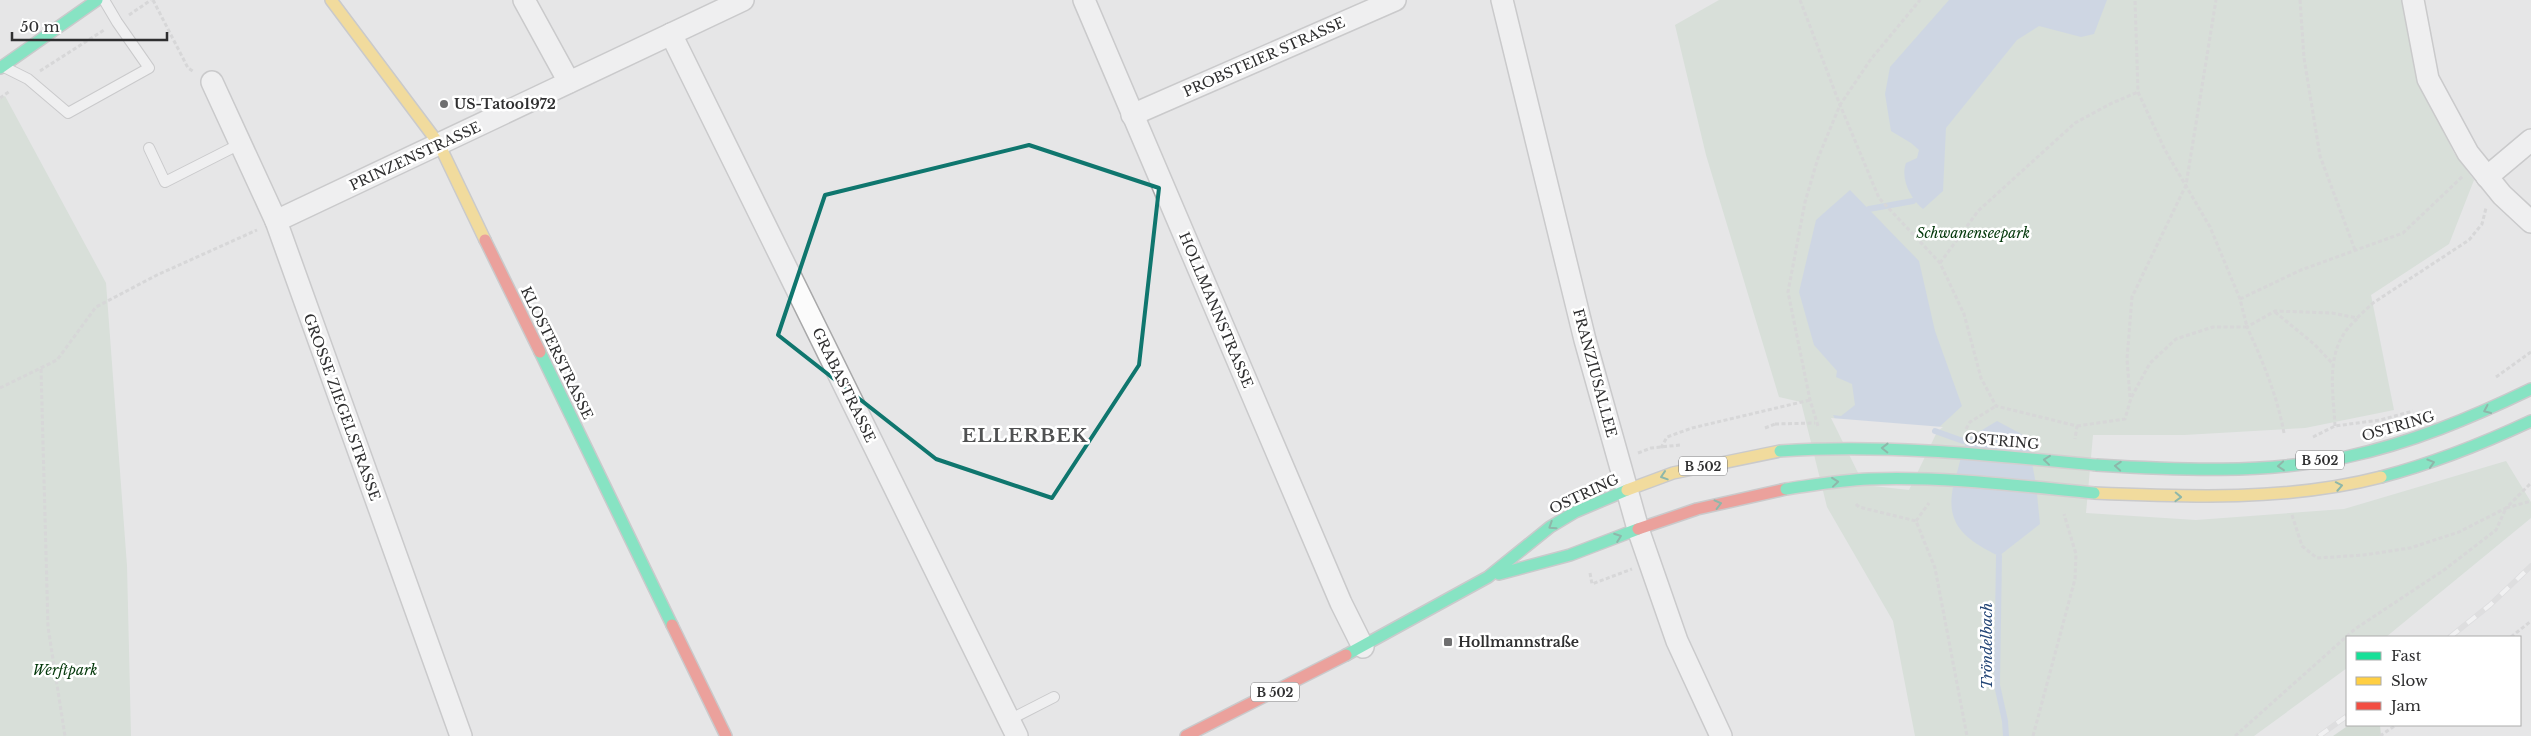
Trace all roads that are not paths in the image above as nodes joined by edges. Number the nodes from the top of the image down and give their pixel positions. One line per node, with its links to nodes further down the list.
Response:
1 (97, 0): 11 (main road)
2 (104, 0): 11 (lane)
3 (331, 0): 17 (main road, KLOSTERSTRASSE)
4 (524, 0): 13 (street)
5 (743, 0): 10 (street, PRINZENSTRASSE)
6 (1084, 0): 14 (street, HOLLMANNSTRASSE)
7 (1395, 0): 14 (street, PROBSTEIER STRASSE)
8 (1502, 0): 24 (street, FRANZIUSALLEE)
9 (2414, 0): 19 (street)
10 (671, 34): 13 (street, PRINZENSTRASSE); 29 (street, GRABASTRASSE)
11 (2, 67)
12 (212, 82): 16 (street, GROSSE ZIEGELSTRASSE)
13 (570, 82): 17 (street, PRINZENSTRASSE)
14 (1132, 115): 27 (street, HOLLMANNSTRASSE)
15 (2531, 140): 19 (street)
16 (240, 144): 18 (lane); 20 (street, GROSSE ZIEGELSTRASSE)
17 (439, 144): 20 (street, PRINZENSTRASSE); 31 (main road, KLOSTERSTRASSE)
18 (149, 148)
19 (2487, 177): 21 (street)
20 (276, 222): 30 (street, GROSSE ZIEGELSTRASSE)
21 (2531, 222)
22 (2531, 389): 24 (main road, OSTRING / B 502, one-way to 24, bridge)
23 (2531, 421): 25 (main road, OSTRING / B 502, one-way to 23, bridge)
24 (1627, 490): 25 (street, FRANZIUSALLEE); 26 (main road, OSTRING / B 502, one-way to 26)
25 (1638, 529): 26 (main road, OSTRING / B 502, one-way to 25); 33 (street, FRANZIUSALLEE)
26 (1488, 577): 27 (main road, OSTRING / B 502)
27 (1363, 647): 32 (main road, OSTRING / B 502)
28 (1054, 696): 29 (lane)
29 (1013, 728)
30 (461, 736)
31 (726, 736)
32 (1186, 736)
33 (1721, 736)

